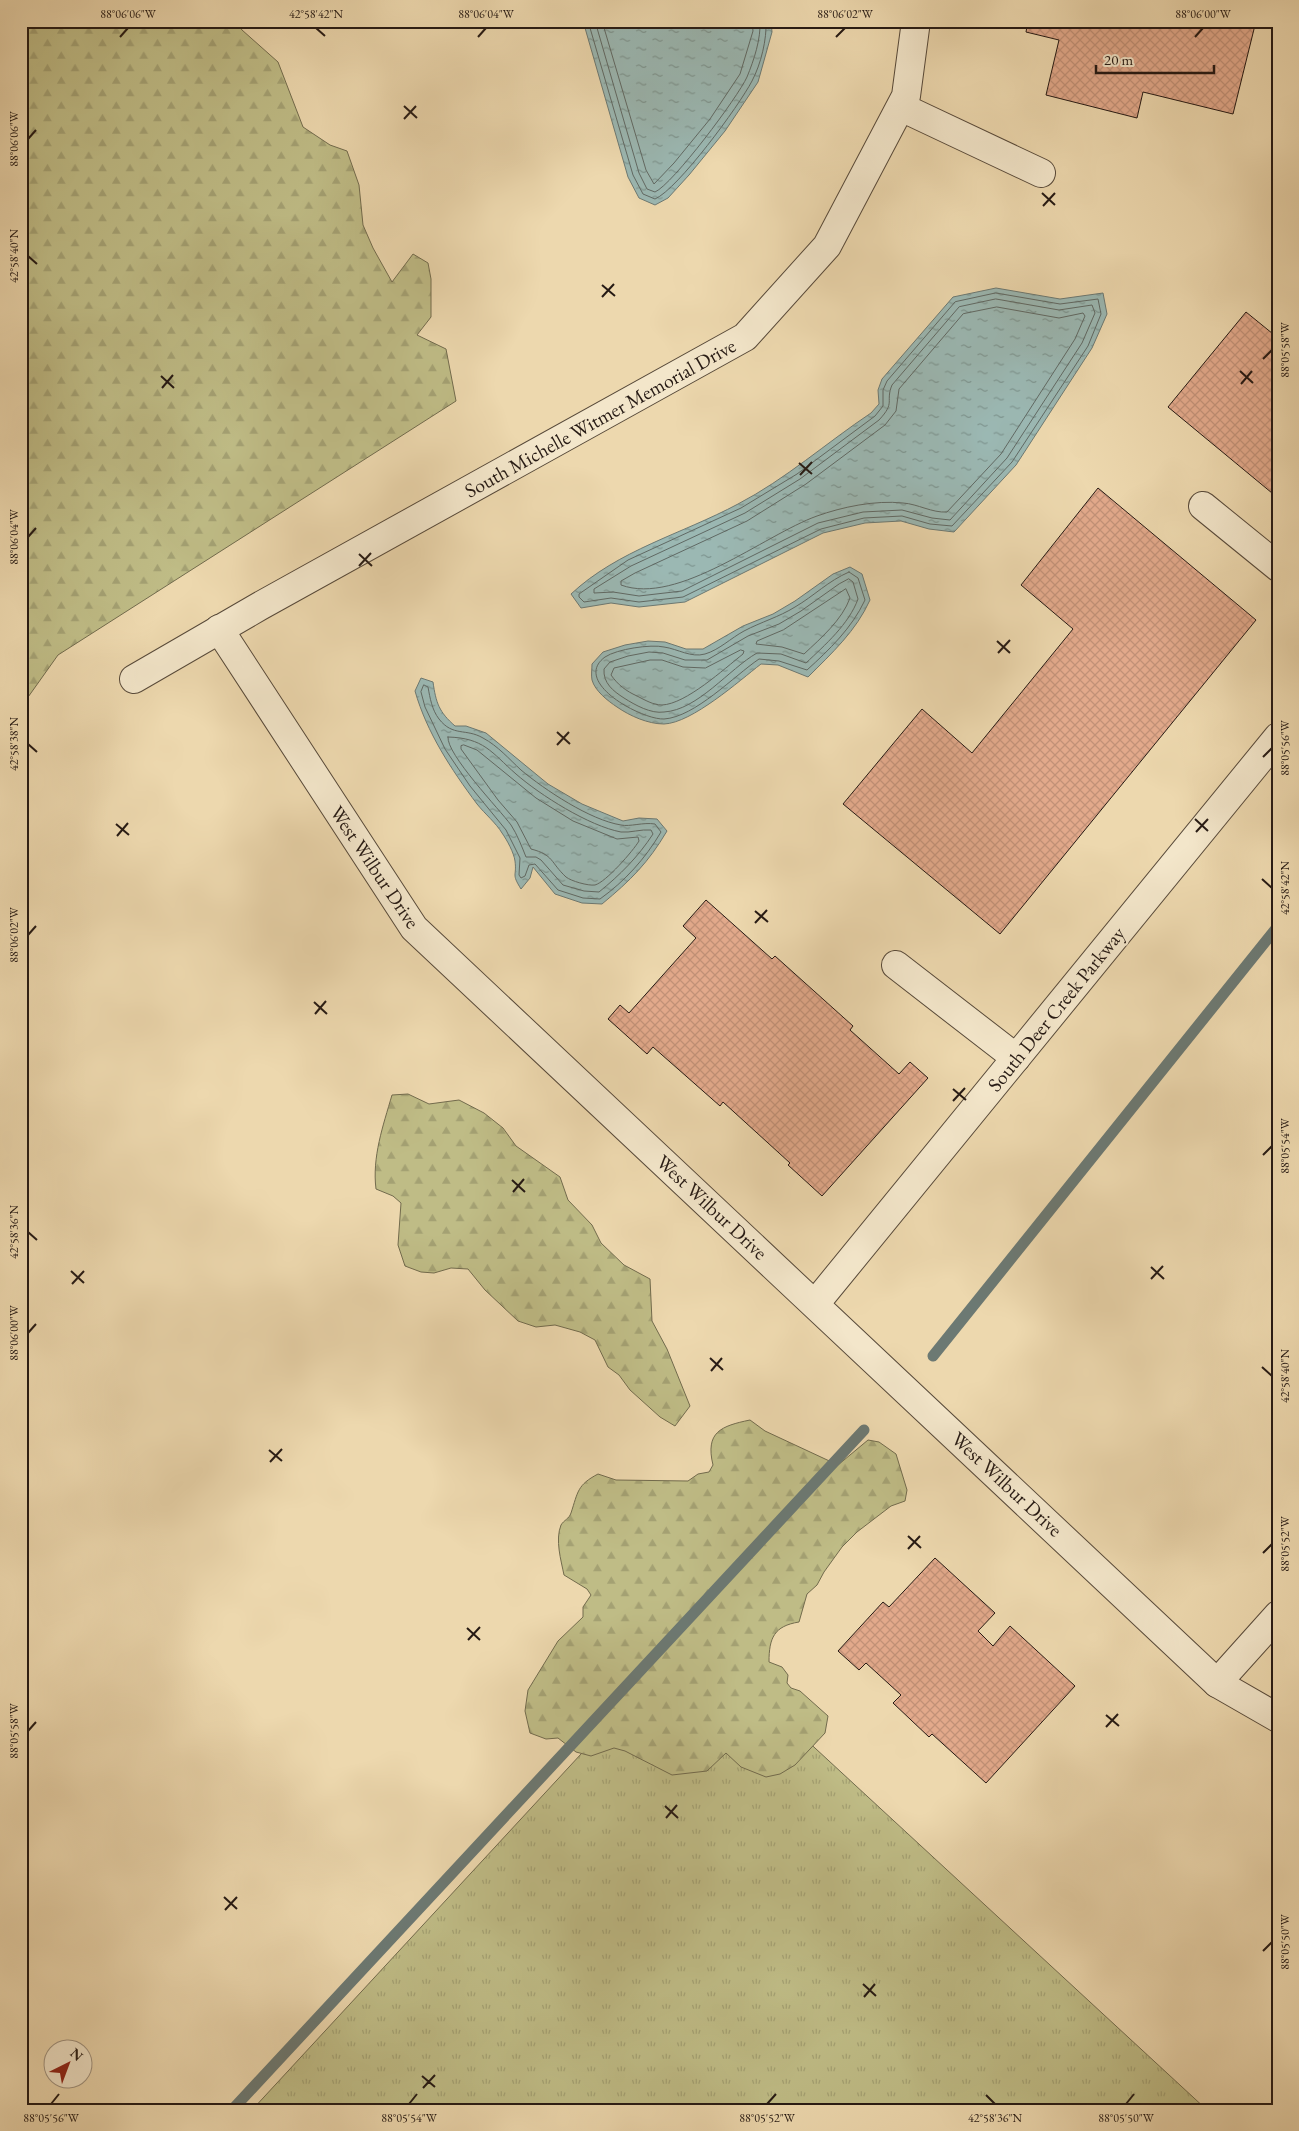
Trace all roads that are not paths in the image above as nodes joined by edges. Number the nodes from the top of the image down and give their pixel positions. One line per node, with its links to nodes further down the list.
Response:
1 (916, 21): 2 (street, South Michelle Witmer Memorial Drive)
2 (901, 107): 3 (street); 6 (street, South Michelle Witmer Memorial Drive)
3 (1041, 173)
4 (1203, 506): 5 (street)
5 (1278, 567)
6 (219, 629): 7 (street, South Michelle Witmer Memorial Drive); 11 (street, West Wilbur Drive)
7 (134, 679)
8 (1278, 737): 10 (street, South Deer Creek Parkway)
9 (896, 965): 10 (street)
10 (1016, 1058): 11 (street, South Deer Creek Parkway)
11 (815, 1304): 13 (street, West Wilbur Drive)
12 (1278, 1614): 13 (street)
13 (1217, 1683): 14 (street, West Wilbur Drive)
14 (1278, 1718)

